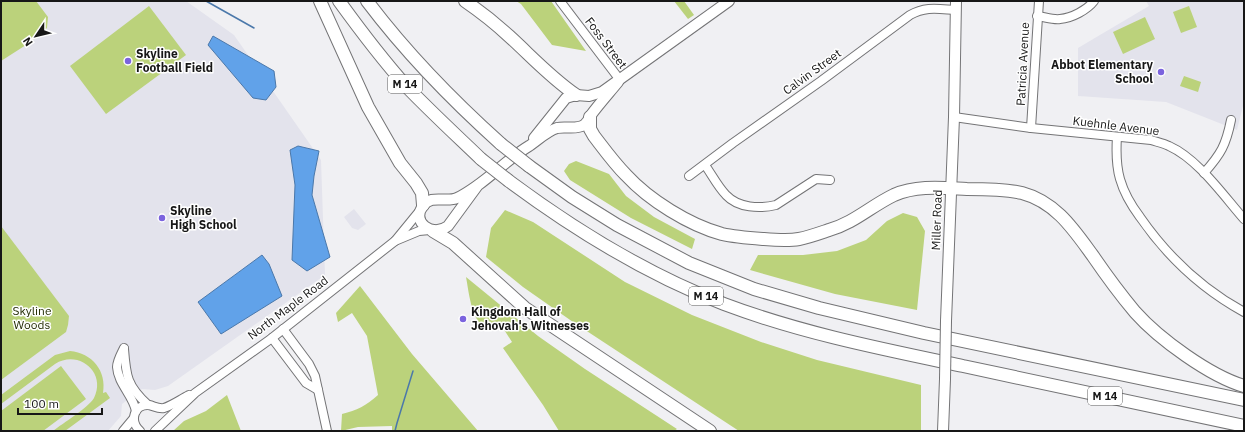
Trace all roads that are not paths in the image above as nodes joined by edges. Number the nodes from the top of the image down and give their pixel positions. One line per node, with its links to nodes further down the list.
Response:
1 (320, 1): 28 (highway)
2 (339, 1): 44 (highway, M 14, bridge)
3 (367, 1): 39 (highway, M 14, bridge)
4 (465, 1): 12 (highway)
5 (560, 1): 11 (street, Foss Street)
6 (729, 1): 11 (main road)
7 (1039, 1): 10 (street, Patricia Avenue)
8 (1094, 1): 10 (street)
9 (956, 5): 15 (main road, Miller Road); 21 (street, Calvin Street)
10 (1037, 16): 18 (street, Patricia Avenue)
11 (619, 81): 12 (main road); 14 (main road)
12 (579, 96): 13 (main road); 14 (main road)
13 (560, 107): 17 (main road); 20 (main road)
14 (591, 117): 17 (main road); 26 (highway)
15 (954, 117): 18 (street, Kuehnle Avenue); 26 (main road, Miller Road)
16 (1231, 120): 22 (street)
17 (572, 127): 20 (main road)
18 (1031, 128): 19 (street, Kuehnle Avenue)
19 (1117, 137): 22 (street, Kuehnle Avenue); 33 (street)
20 (528, 146): 25 (main road)
21 (705, 165): 23 (street, Calvin Street); 24 (street)
22 (1204, 173): 29 (street, Kuehnle Avenue)
23 (689, 176)
24 (830, 180)
25 (478, 185): 27 (main road); 30 (main road)
26 (951, 188): 36 (highway); 50 (main road, Miller Road, bridge)
27 (441, 200): 28 (main road); 30 (main road)
28 (423, 206): 31 (main road); 32 (street, North Maple Road)
29 (1244, 219)
30 (451, 221): 31 (main road)
31 (432, 231): 32 (street, North Maple Road); 49 (highway)
32 (395, 241): 34 (street, North Maple Road)
33 (1244, 312)
34 (283, 329): 35 (street, North Maple Road); 37 (street)
35 (272, 338): 37 (street); 38 (street, North Maple Road)
36 (1244, 386)
37 (318, 390): 48 (street)
38 (195, 392): 41 (street, North Maple Road); 43 (street, North Maple Road)
39 (1244, 400)
40 (148, 405): 41 (street); 42 (street); 42 (street)
41 (157, 408): 43 (street)
42 (134, 415): 45 (street); 46 (street)
43 (162, 423): 47 (street, North Maple Road)
44 (1244, 426)
45 (124, 431)
46 (140, 431)
47 (155, 431)
48 (327, 431)
49 (710, 431)
50 (943, 431)

